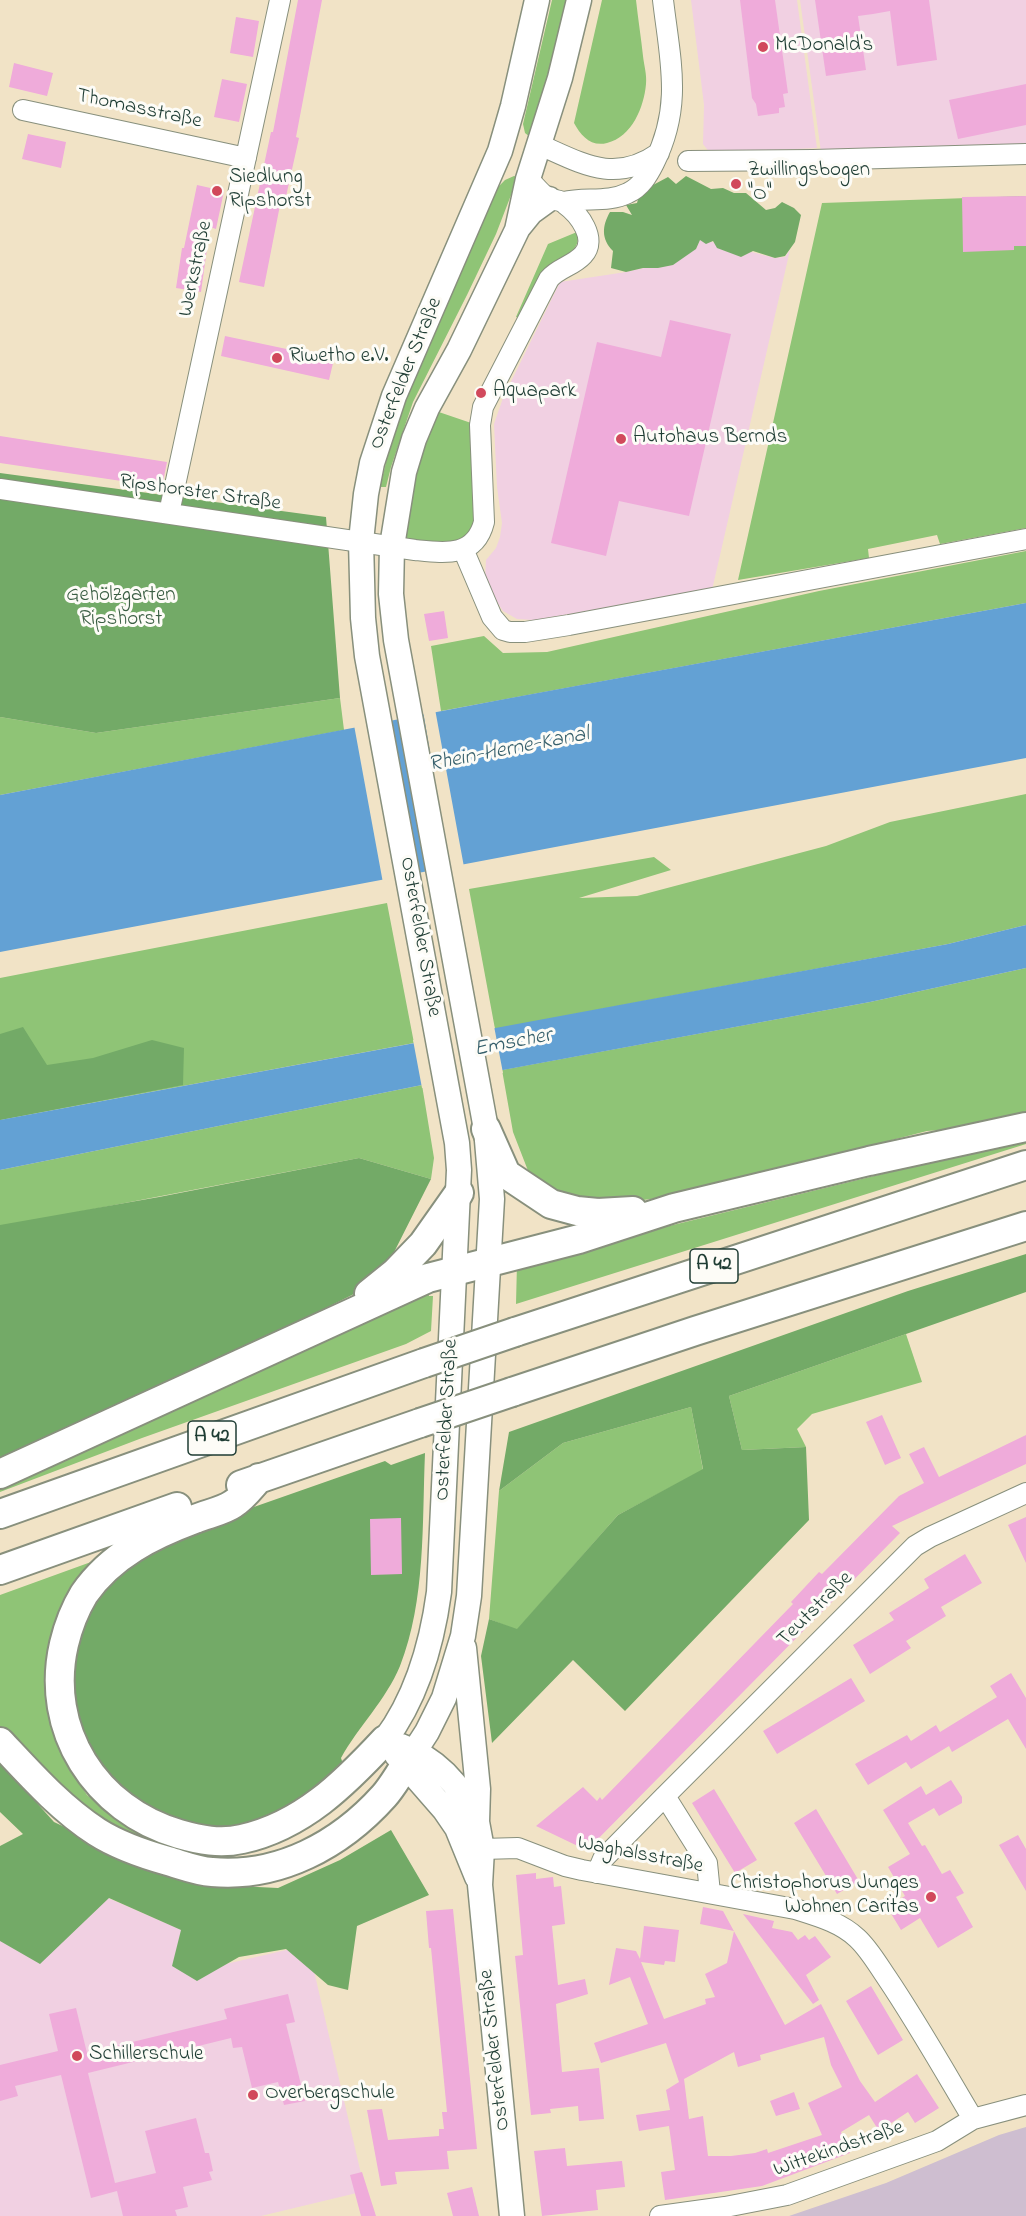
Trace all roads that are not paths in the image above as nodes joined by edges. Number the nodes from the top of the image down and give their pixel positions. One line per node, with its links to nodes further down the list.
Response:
1 (280, 0): 10 (street, Werkstraße)
2 (537, 0): 7 (main road, Osterfelder Straße)
3 (579, 0): 6 (main road, Osterfelder Straße)
4 (663, 0): 8 (street)
5 (23, 110): 10 (street, Thomasstraße)
6 (540, 145): 7 (main road); 8 (street); 12 (main road, Osterfelder Straße)
7 (500, 151): 12 (main road); 18 (main road, Osterfelder Straße)
8 (659, 153): 13 (street)
9 (1026, 154): 11 (street)
10 (246, 158): 16 (street, Werkstraße)
11 (688, 161)
12 (528, 178): 13 (street); 14 (main road, Osterfelder Straße)
13 (557, 201): 14 (main road); 20 (street)
14 (517, 230): 19 (main road, Osterfelder Straße)
15 (0, 489): 16 (street, Ripshorster Straße)
16 (170, 513): 18 (street, Ripshorster Straße)
17 (1026, 538): 20 (street)
18 (362, 541): 19 (street, Ripshorster Straße); 24 (main road, Osterfelder Straße)
19 (392, 546): 20 (street); 21 (main road, Osterfelder Straße)
20 (464, 549)
21 (485, 1122): 25 (highway); 27 (main road, Osterfelder Straße)
22 (1026, 1127): 25 (highway)
23 (1026, 1165): 33 (highway, A 42, bridge)
24 (459, 1194): 28 (main road, Osterfelder Straße); 29 (highway)
25 (674, 1208): 27 (highway)
26 (1026, 1226): 31 (highway, A 42, bridge)
27 (490, 1262): 28 (highway); 35 (main road, Osterfelder Straße)
28 (455, 1271): 29 (highway); 36 (main road, Osterfelder Straße)
29 (337, 1319): 30 (highway)
30 (0, 1474)
31 (259, 1478): 34 (highway, A 42); 36 (highway)
32 (1026, 1493): 39 (street, Teutstraße)
33 (0, 1514)
34 (0, 1570)
35 (463, 1636): 38 (main road, Osterfelder Straße); 40 (main road, Osterfelder Straße)
36 (385, 1740): 38 (main road, Osterfelder Straße)
37 (0, 1742): 38 (highway)
38 (410, 1758): 40 (main road, Osterfelder Straße); 43 (main road, Osterfelder Straße)
39 (665, 1796): 42 (street, Teutstraße); 44 (street)
40 (477, 1822): 41 (main road, Osterfelder Straße)
41 (482, 1849): 42 (street, Waghalsstraße); 43 (main road, Osterfelder Straße)
42 (597, 1873): 44 (street, Waghalsstraße)
43 (480, 1885): 47 (main road, Osterfelder Straße)
44 (710, 1893): 46 (street, Waghalsstraße)
45 (1026, 2105): 46 (street, Wittekindstraße)
46 (973, 2120): 48 (street, Wittekindstraße)
47 (512, 2216)
48 (660, 2216)

